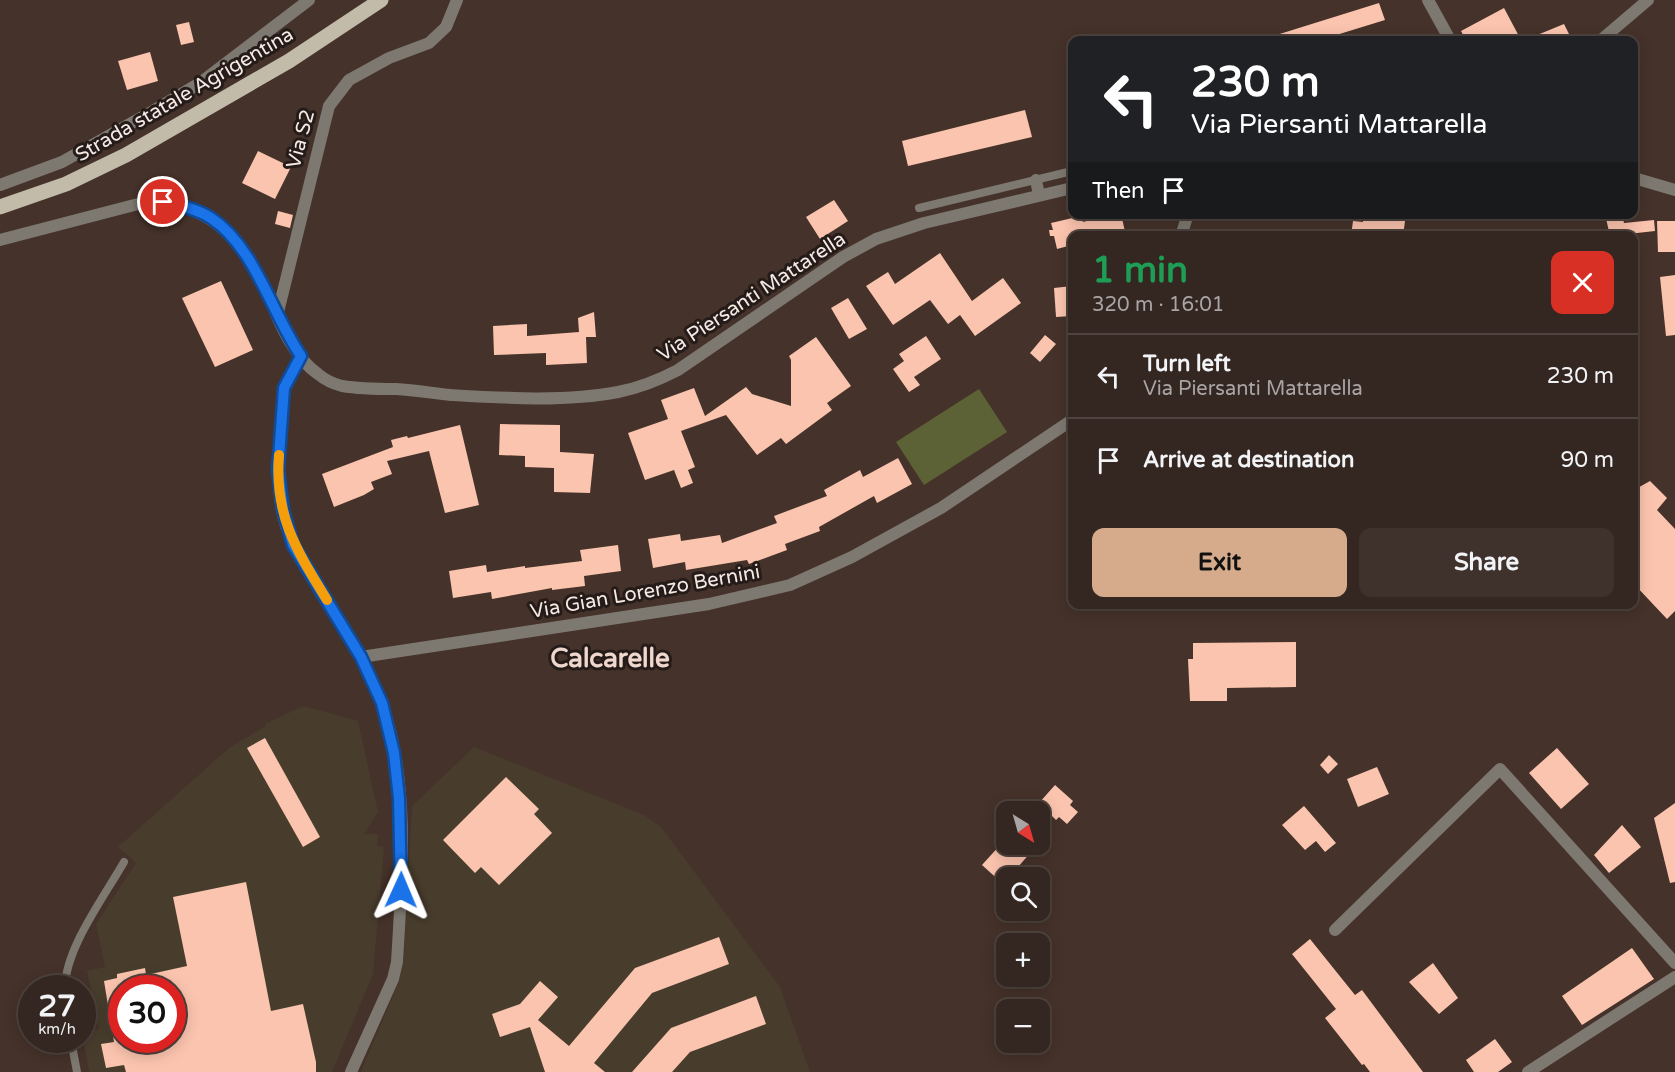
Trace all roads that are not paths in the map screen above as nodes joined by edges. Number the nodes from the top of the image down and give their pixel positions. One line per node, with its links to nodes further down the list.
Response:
1 (309, 0): 11 (street)
2 (381, 0): 15 (main road, Strada statale Agrigentina)
3 (458, 0): 18 (street, Via S2)
4 (1428, 0): 6 (street)
5 (1648, 0): 7 (street)
6 (1448, 36)
7 (1606, 36)
8 (1068, 172): 10 (lane)
9 (1638, 178): 13 (street)
10 (1036, 180): 14 (street); 16 (lane)
11 (0, 185)
12 (1068, 189): 14 (street, Via Piersanti Mattarella)
13 (1675, 190)
14 (1039, 195): 19 (street, Via Piersanti Mattarella)
15 (0, 207)
16 (919, 208)
17 (0, 240): 18 (street, Via Piersanti Mattarella)
18 (277, 316): 19 (street, Via Piersanti Mattarella)
19 (301, 356): 21 (street)
20 (1068, 423): 21 (street, Via Gian Lorenzo Bernini)
21 (361, 657): 29 (street)
22 (124, 862): 25 (lane)
23 (1335, 930): 24 (street)
24 (1675, 963)
25 (66, 975)
26 (1675, 977): 30 (street)
27 (74, 1053): 28 (lane)
28 (77, 1072)
29 (351, 1072)
30 (1528, 1072)

